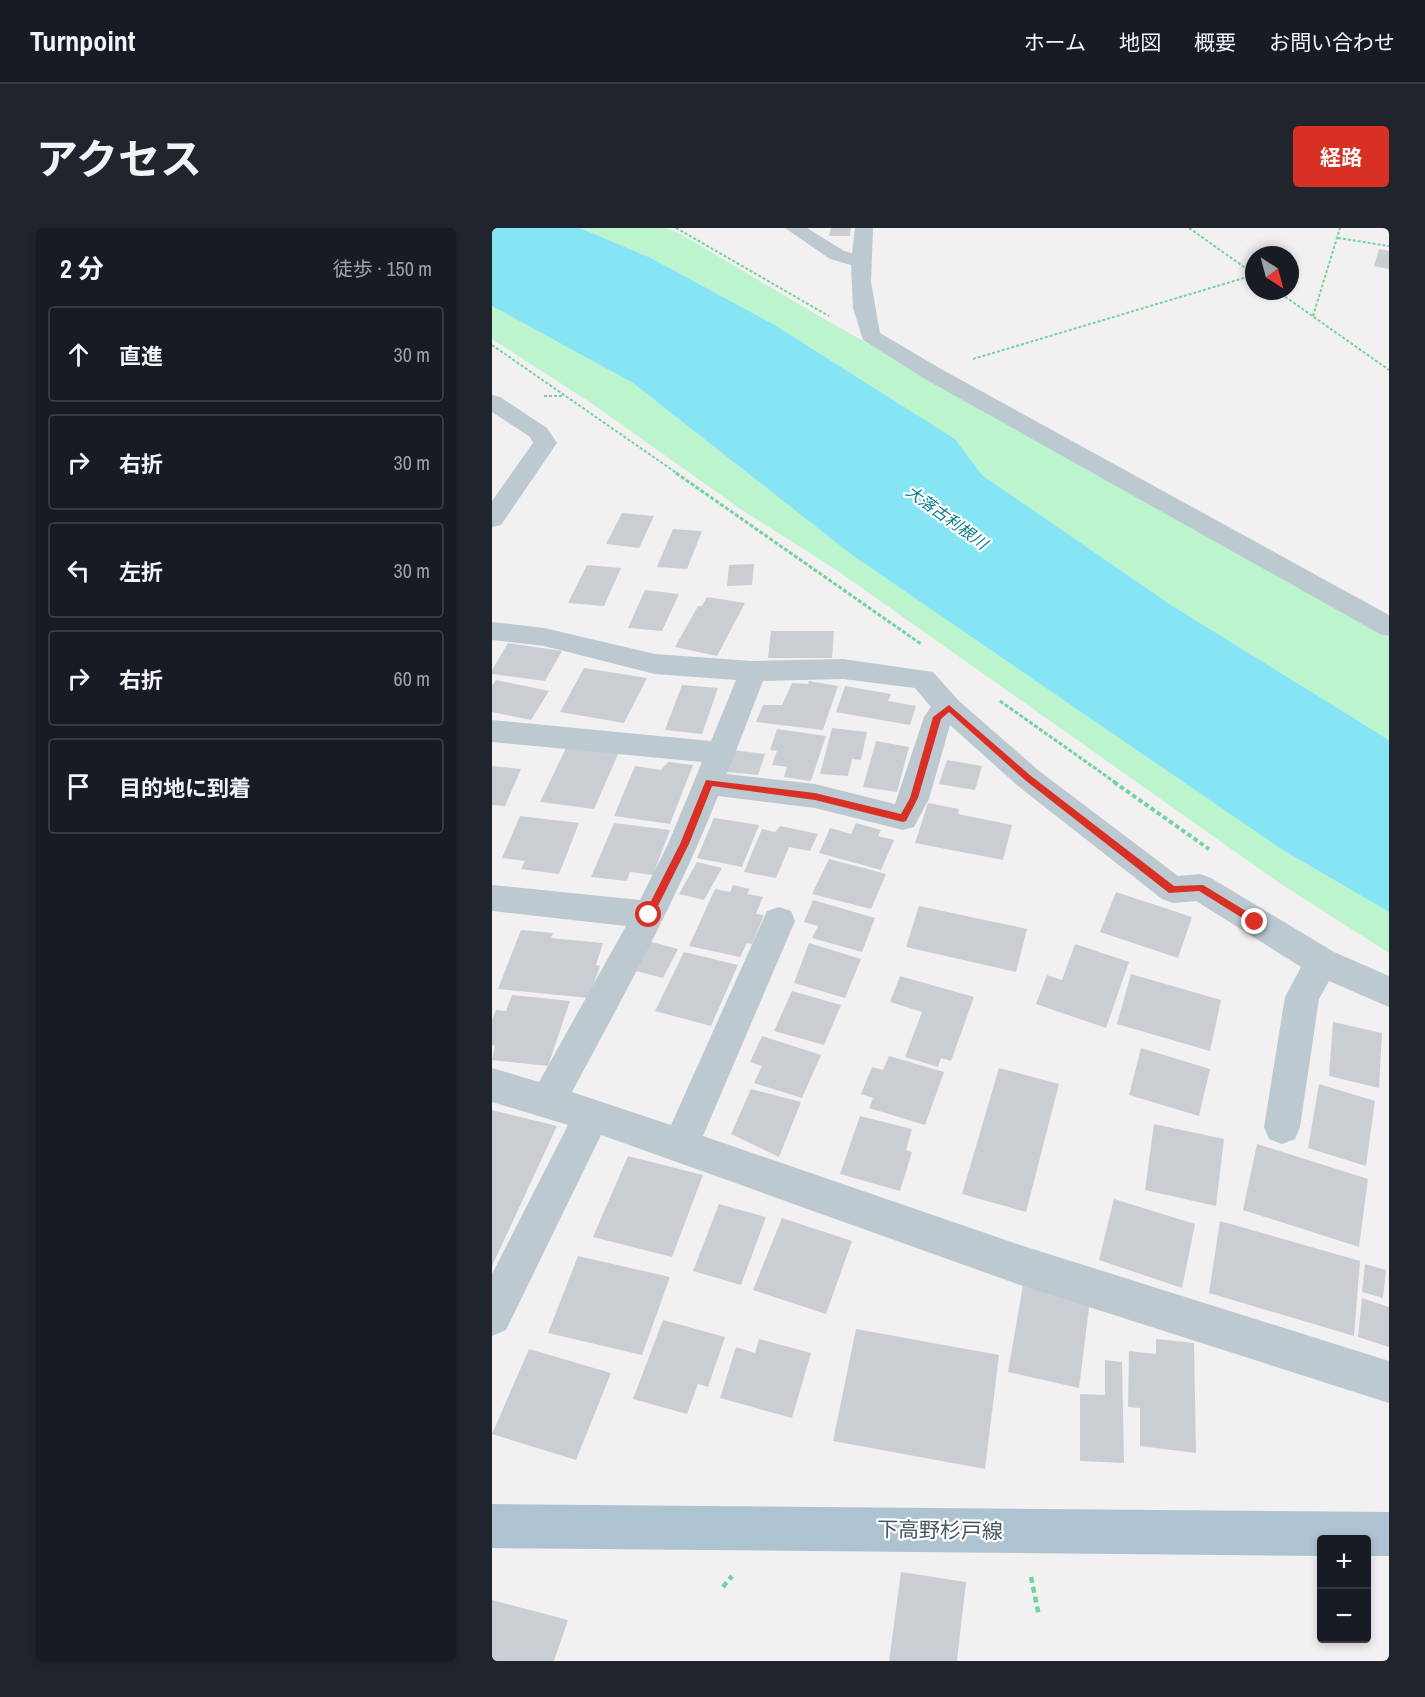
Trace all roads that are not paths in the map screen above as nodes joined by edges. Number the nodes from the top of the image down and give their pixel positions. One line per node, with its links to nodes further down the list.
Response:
1 (794, 228): 3 (street)
2 (864, 228): 3 (street)
3 (860, 261): 7 (street)
4 (492, 402): 5 (street)
5 (502, 487): 6 (street)
6 (492, 519)
7 (1389, 627)
8 (492, 631): 9 (street)
9 (753, 670): 10 (street); 12 (street)
10 (949, 708): 13 (street); 17 (street)
11 (492, 731): 12 (street)
12 (720, 753): 13 (street)
13 (709, 783): 15 (street)
14 (492, 898): 15 (street)
15 (649, 915): 20 (street)
16 (780, 921): 23 (street)
17 (1323, 962): 18 (street); 22 (street)
18 (1389, 992)
19 (492, 1085): 20 (street)
20 (549, 1100): 21 (street)
21 (592, 1114): 23 (street); 24 (street)
22 (1282, 1127)
23 (681, 1145): 25 (street)
24 (492, 1316)
25 (1389, 1382)
26 (492, 1526): 27 (main road, 下高野杉戸線)
27 (1389, 1534)

